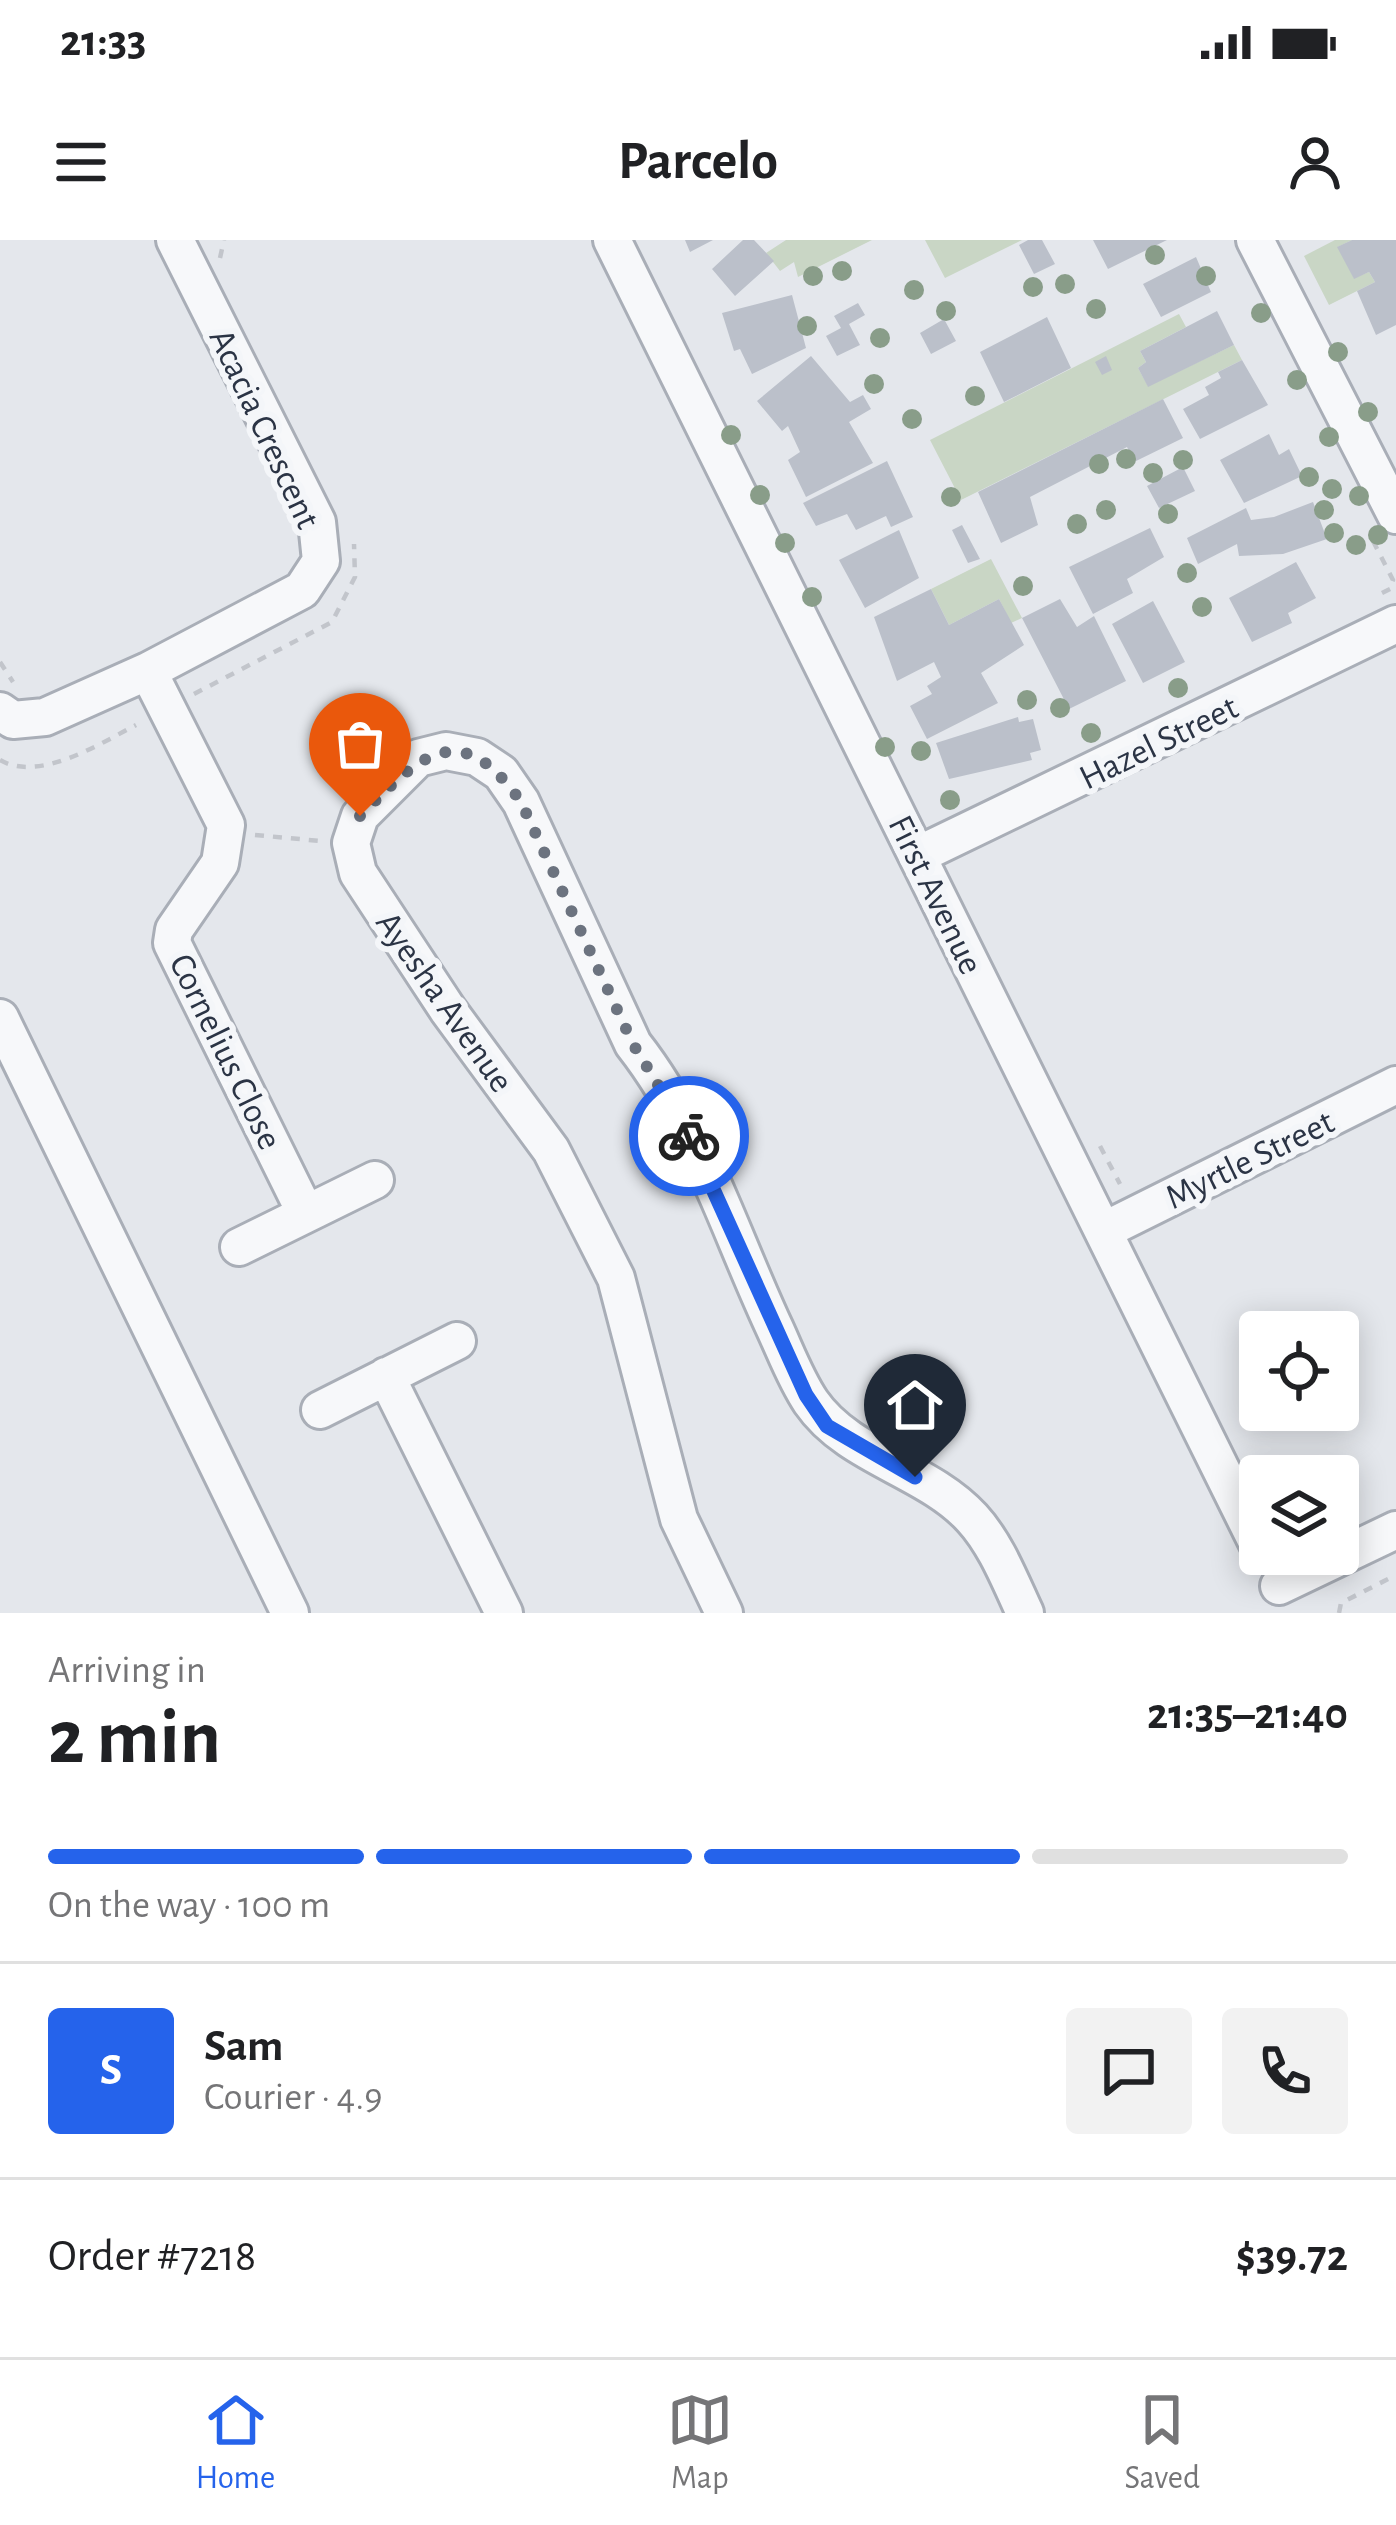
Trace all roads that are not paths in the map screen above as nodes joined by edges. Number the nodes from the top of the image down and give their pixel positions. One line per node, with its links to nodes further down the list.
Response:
1 (176, 240): 6 (street, Acacia Crescent)
2 (612, 240): 8 (street, First Avenue)
3 (1255, 240): 4 (street)
4 (1396, 515)
5 (1396, 624): 8 (street, Hazel Street)
6 (148, 671): 7 (street, Acacia Crescent); 12 (street, Cornelius Close)
7 (8, 698)
8 (918, 855): 13 (street, First Avenue)
9 (0, 1018): 21 (street)
10 (1396, 1085): 13 (street, Myrtle Street)
11 (375, 1180): 12 (street)
12 (306, 1214): 14 (street)
13 (1103, 1231): 18 (street, First Avenue)
14 (239, 1247)
15 (457, 1341): 16 (street)
16 (386, 1376): 17 (street); 22 (street)
17 (320, 1410)
18 (1239, 1505)
19 (1396, 1529): 20 (street)
20 (1359, 1543)
21 (290, 1613)
22 (504, 1613)
23 (724, 1613): 24 (street, Ayesha Avenue)
24 (1025, 1613)

